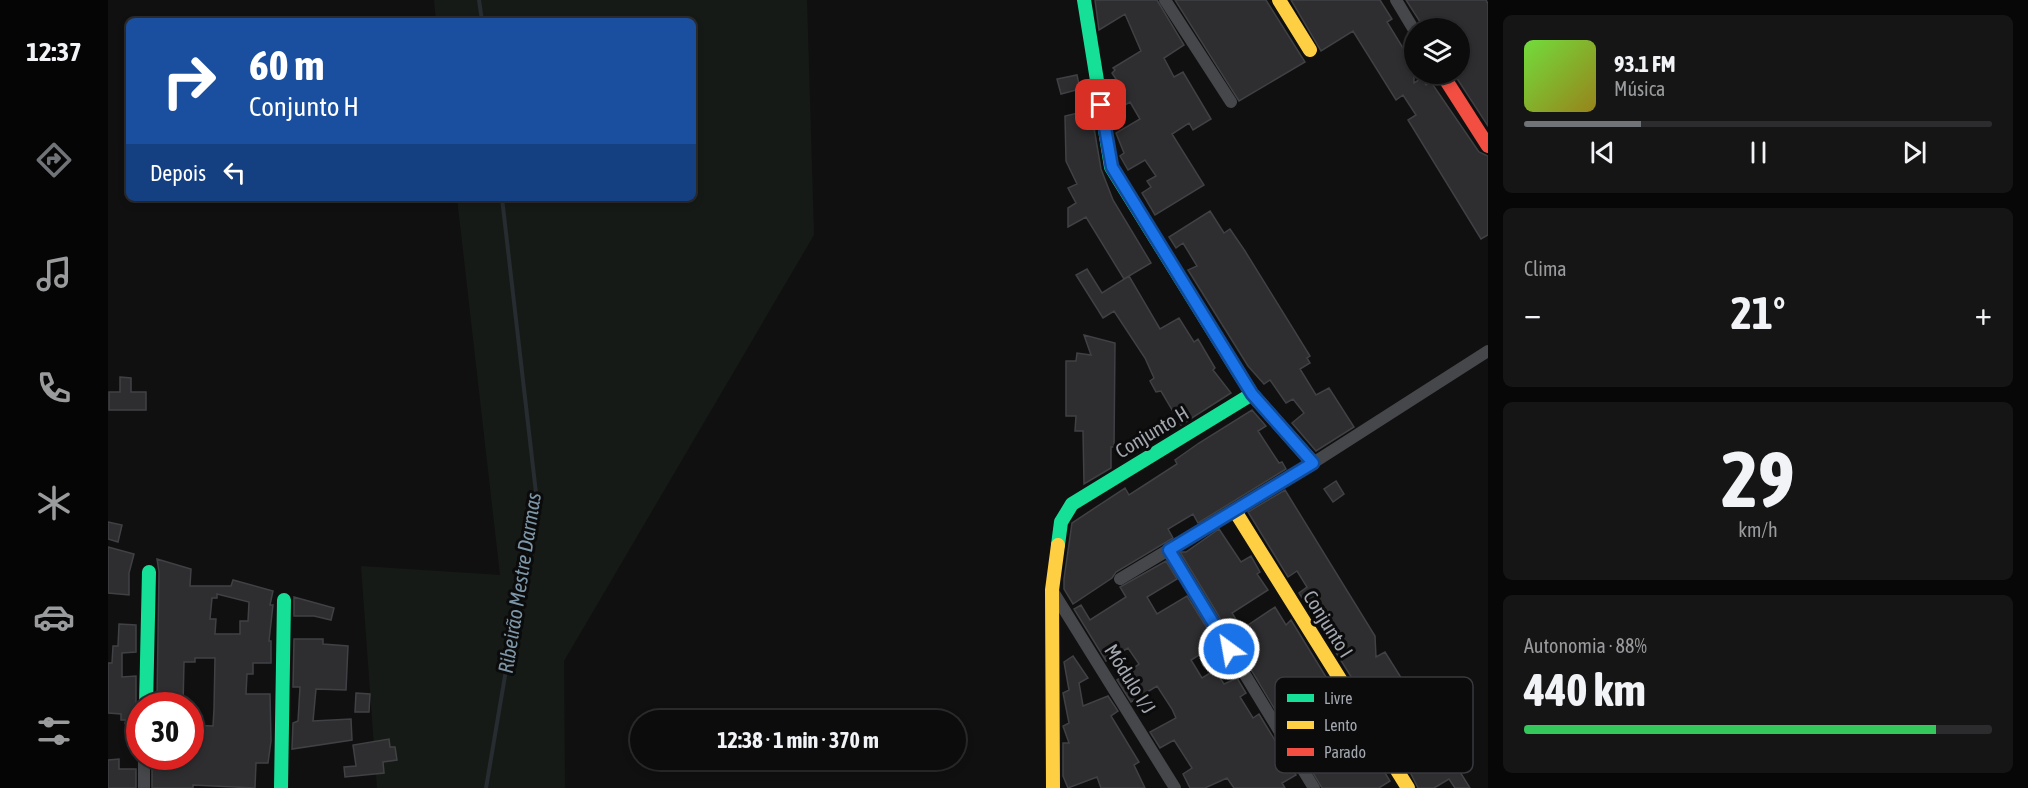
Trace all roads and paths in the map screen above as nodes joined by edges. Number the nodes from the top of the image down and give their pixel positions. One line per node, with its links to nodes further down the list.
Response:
1 (1084, 0): 11 (street)
2 (1165, 0): 8 (street)
3 (1279, 0): 6 (street)
4 (1396, 0): 5 (street)
5 (1407, 18)
6 (1310, 50)
7 (1448, 84): 9 (street)
8 (1231, 102)
9 (1488, 146)
10 (1488, 351): 12 (street)
11 (1252, 394): 12 (street); 17 (street, Conjunto H)
12 (1313, 463): 13 (street)
13 (1235, 511): 14 (street); 19 (street, Conjunto I)
14 (1169, 550): 16 (street); 21 (street)
15 (149, 572): 20 (street)
16 (1120, 579)
17 (1052, 590): 27 (street); 28 (street, Módulo I/J)
18 (284, 600): 26 (street)
19 (1339, 677)
20 (146, 692)
21 (1275, 724)
22 (144, 770): 25 (street)
23 (1305, 773): 29 (street)
24 (1399, 773): 30 (street, Conjunto I)
25 (144, 788)
26 (281, 788)
27 (1053, 788)
28 (1174, 788)
29 (1314, 788)
30 (1408, 788)

